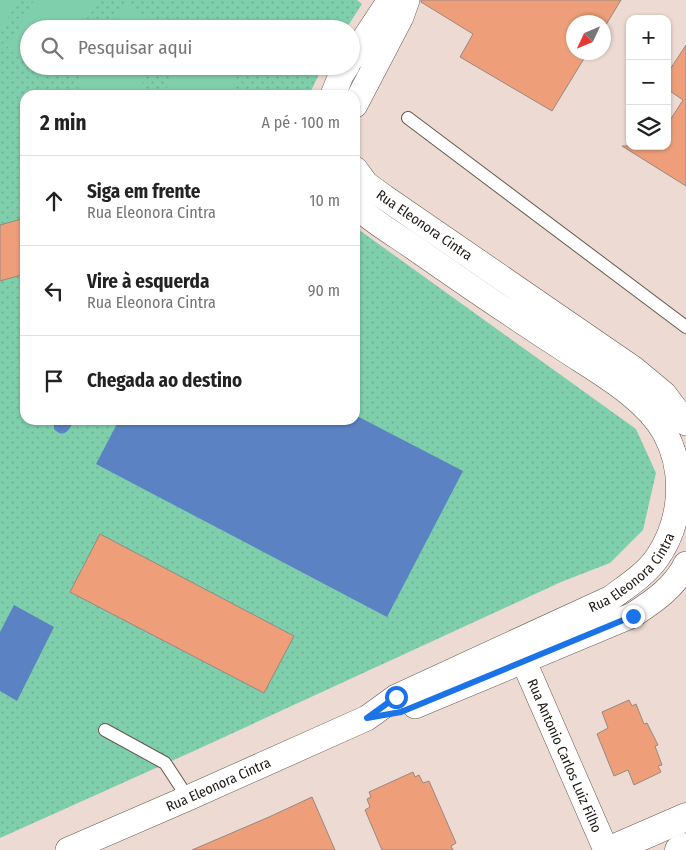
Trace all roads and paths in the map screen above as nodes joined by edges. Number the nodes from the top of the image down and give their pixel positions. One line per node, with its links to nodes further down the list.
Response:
1 (392, 0): 3 (street)
2 (408, 0): 6 (street)
3 (360, 45)
4 (341, 75): 5 (street)
5 (335, 90)
6 (360, 95)
7 (408, 118): 10 (lane)
8 (360, 176): 11 (street, Rua Eleonora Cintra)
9 (360, 209): 14 (street, Rua Eleonora Cintra)
10 (686, 327)
11 (686, 423)
12 (686, 564): 13 (street, Rua Eleonora Cintra)
13 (524, 662): 14 (street, Rua Eleonora Cintra); 20 (street, Rua Antonio Carlos Luiz Filho)
14 (367, 718): 16 (street, Rua Eleonora Cintra)
15 (105, 730): 16 (lane)
16 (188, 798): 19 (street, Rua Eleonora Cintra)
17 (686, 817): 20 (street)
18 (686, 847): 21 (street)
19 (68, 850)
20 (608, 850)
21 (679, 850)

